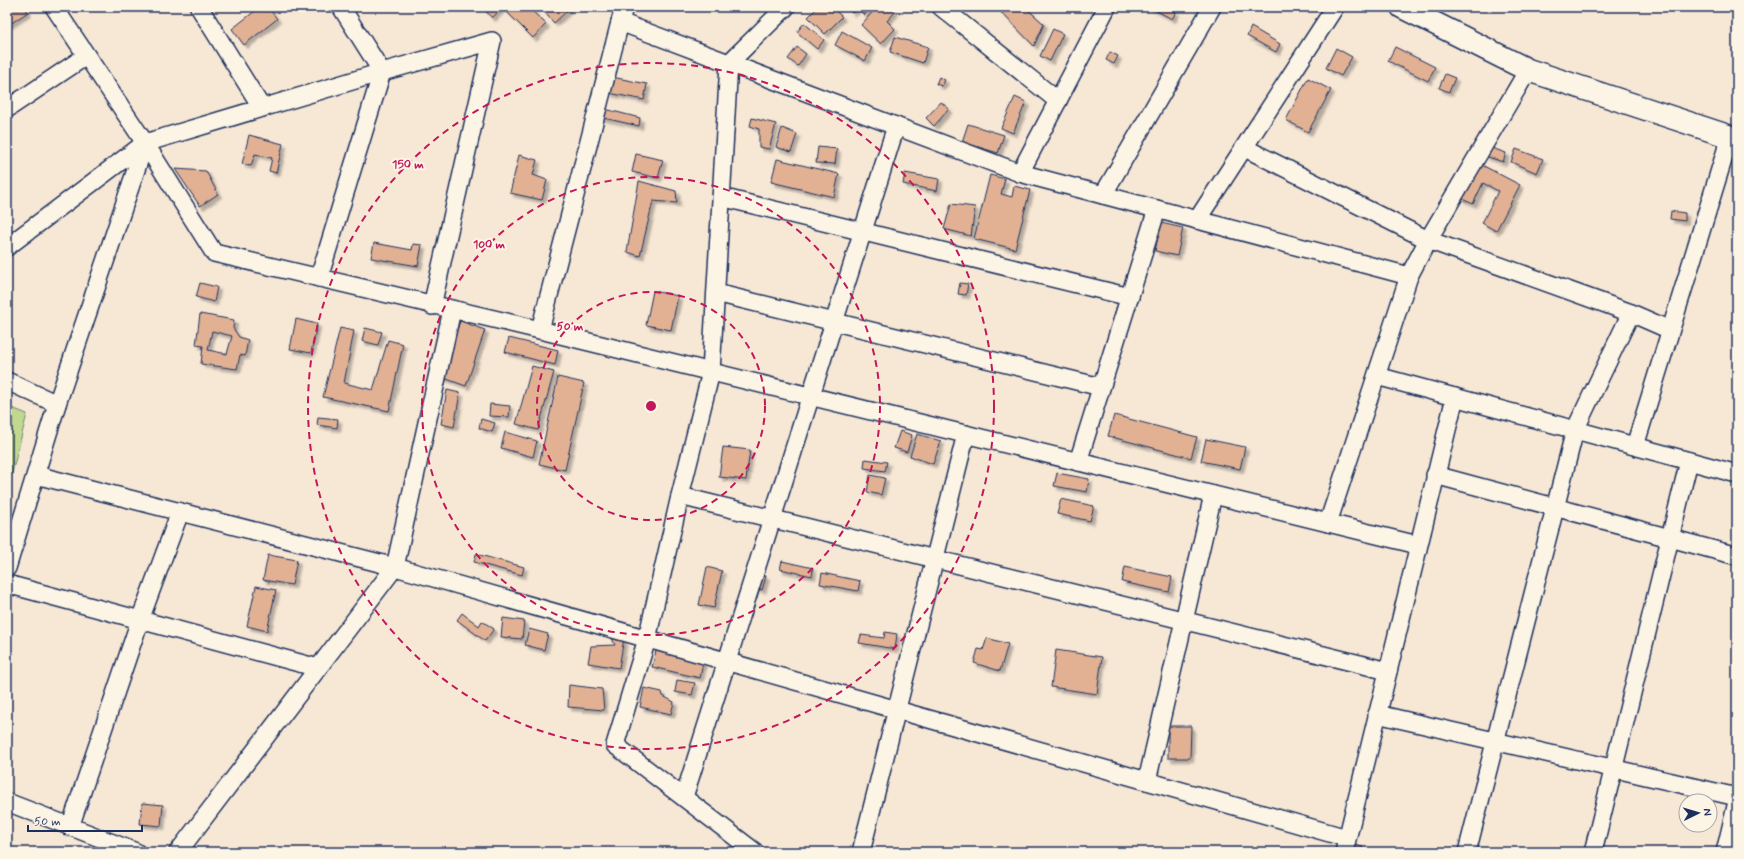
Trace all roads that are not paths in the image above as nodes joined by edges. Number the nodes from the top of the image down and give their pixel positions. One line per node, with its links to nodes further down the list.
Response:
1 (54, 7): 11 (street)
2 (199, 7): 16 (street)
3 (341, 7): 14 (street)
4 (786, 7): 12 (street)
5 (941, 7): 15 (street)
6 (1107, 7): 15 (street)
7 (1212, 7): 23 (street)
8 (1335, 7): 21 (street)
9 (1402, 7): 13 (street)
10 (622, 15): 12 (street); 38 (street)
11 (86, 56): 17 (street); 20 (street)
12 (729, 63): 18 (street); 24 (street)
13 (1528, 70): 19 (street); 28 (street)
14 (382, 72): 16 (street); 31 (street); 34 (street)
15 (1058, 101): 22 (street)
16 (262, 108): 20 (street)
17 (7, 109)
18 (896, 126): 22 (street); 27 (street)
19 (1733, 138): 39 (street)
20 (146, 143): 29 (street); 31 (street); 46 (street)
21 (1245, 148): 26 (street); 28 (street)
22 (1020, 173): 23 (street)
23 (1103, 195): 25 (street)
24 (721, 198): 27 (street); 32 (street)
25 (1157, 209): 26 (street); 33 (street)
26 (1197, 220): 30 (street)
27 (863, 232): 33 (street); 37 (street)
28 (1428, 240): 30 (street); 36 (street)
29 (7, 246)
30 (1409, 276): 41 (street)
31 (319, 278): 34 (street)
32 (716, 293): 37 (street); 40 (street)
33 (1130, 297): 43 (street)
34 (432, 306): 35 (street)
35 (452, 310): 38 (street); 65 (street)
36 (1631, 313): 39 (street); 47 (street)
37 (835, 321): 43 (street); 44 (street)
38 (540, 330): 40 (street)
39 (1670, 330): 49 (street)
40 (712, 372): 44 (street); 56 (street)
41 (1377, 376): 45 (street); 60 (street)
42 (7, 381): 46 (street)
43 (1101, 388): 51 (street)
44 (811, 396): 48 (street); 59 (street)
45 (1454, 398): 47 (street); 54 (street)
46 (57, 404): 53 (street)
47 (1575, 430): 49 (street); 57 (street)
48 (966, 434): 51 (street); 64 (street)
49 (1635, 446): 50 (street)
50 (1689, 461): 52 (street); 61 (street)
51 (1078, 462): 55 (street)
52 (1737, 474)
53 (36, 475): 58 (street); 66 (street)
54 (1435, 476): 57 (street); 62 (street)
55 (1213, 495): 60 (street); 69 (street)
56 (680, 496): 59 (street); 70 (street)
57 (1555, 507): 61 (street); 76 (street)
58 (180, 512): 65 (street); 68 (street)
59 (772, 520): 64 (street); 71 (street)
60 (1328, 523): 62 (street)
61 (1670, 538): 63 (street); 77 (street)
62 (1418, 545): 73 (street)
63 (1737, 556)
64 (934, 559): 69 (street); 74 (street)
65 (395, 567): 70 (street); 72 (street)
66 (7, 568)
67 (7, 584): 68 (street)
68 (140, 620): 72 (street); 83 (street)
69 (1184, 621): 73 (street); 78 (street)
70 (647, 639): 71 (street); 79 (street)
71 (727, 662): 74 (street); 79 (street)
72 (318, 668): 86 (street)
73 (1388, 671): 75 (street)
74 (896, 710): 78 (street); 88 (street)
75 (1377, 714): 76 (street); 84 (street)
76 (1496, 742): 77 (street); 89 (street)
77 (1613, 769): 80 (street); 90 (street)
78 (1147, 781): 84 (street)
79 (684, 797): 87 (street)
80 (1737, 797)
81 (7, 802): 83 (street)
82 (1737, 802): 91 (street)
83 (70, 827): 85 (street)
84 (1346, 845)
85 (136, 852)
86 (178, 852)
87 (755, 852)
88 (861, 852)
89 (1467, 852)
90 (1593, 852)
91 (1725, 852)

